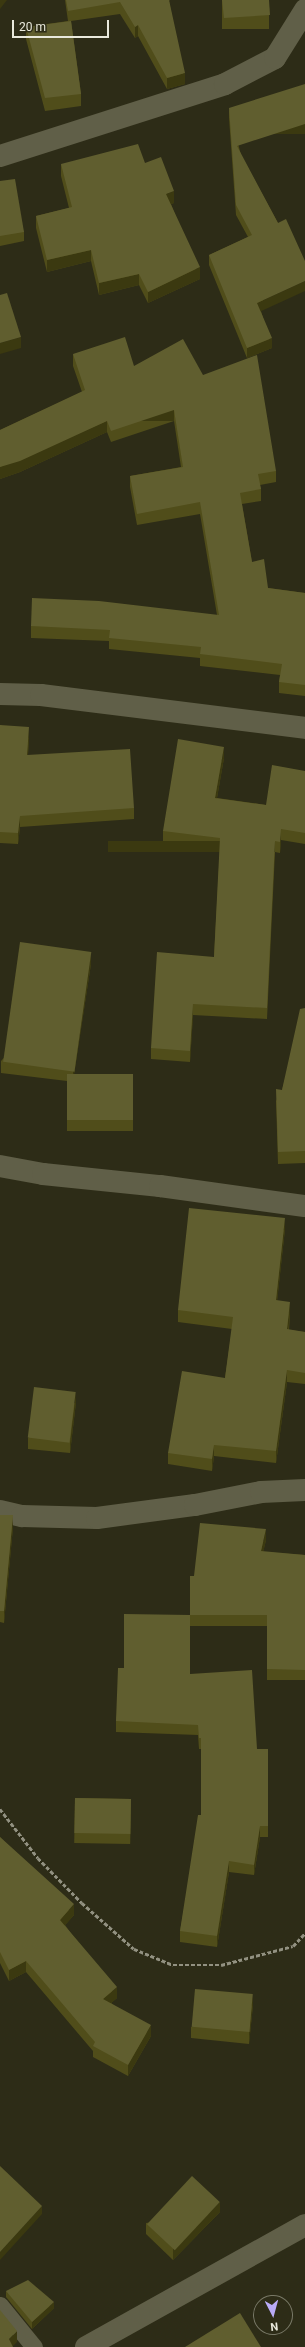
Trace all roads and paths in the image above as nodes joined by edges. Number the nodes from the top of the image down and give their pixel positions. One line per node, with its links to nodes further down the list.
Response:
1 (305, 10): 2 (street)
2 (0, 156)
3 (0, 694): 4 (street)
4 (305, 728)
5 (0, 1166): 6 (street)
6 (305, 1206)
7 (305, 1490): 8 (street)
8 (0, 1511)
9 (0, 1809): 10 (path)
10 (305, 1933)
11 (305, 2225): 14 (street)
12 (0, 2305): 13 (lane)
13 (34, 2347)
14 (86, 2347)

